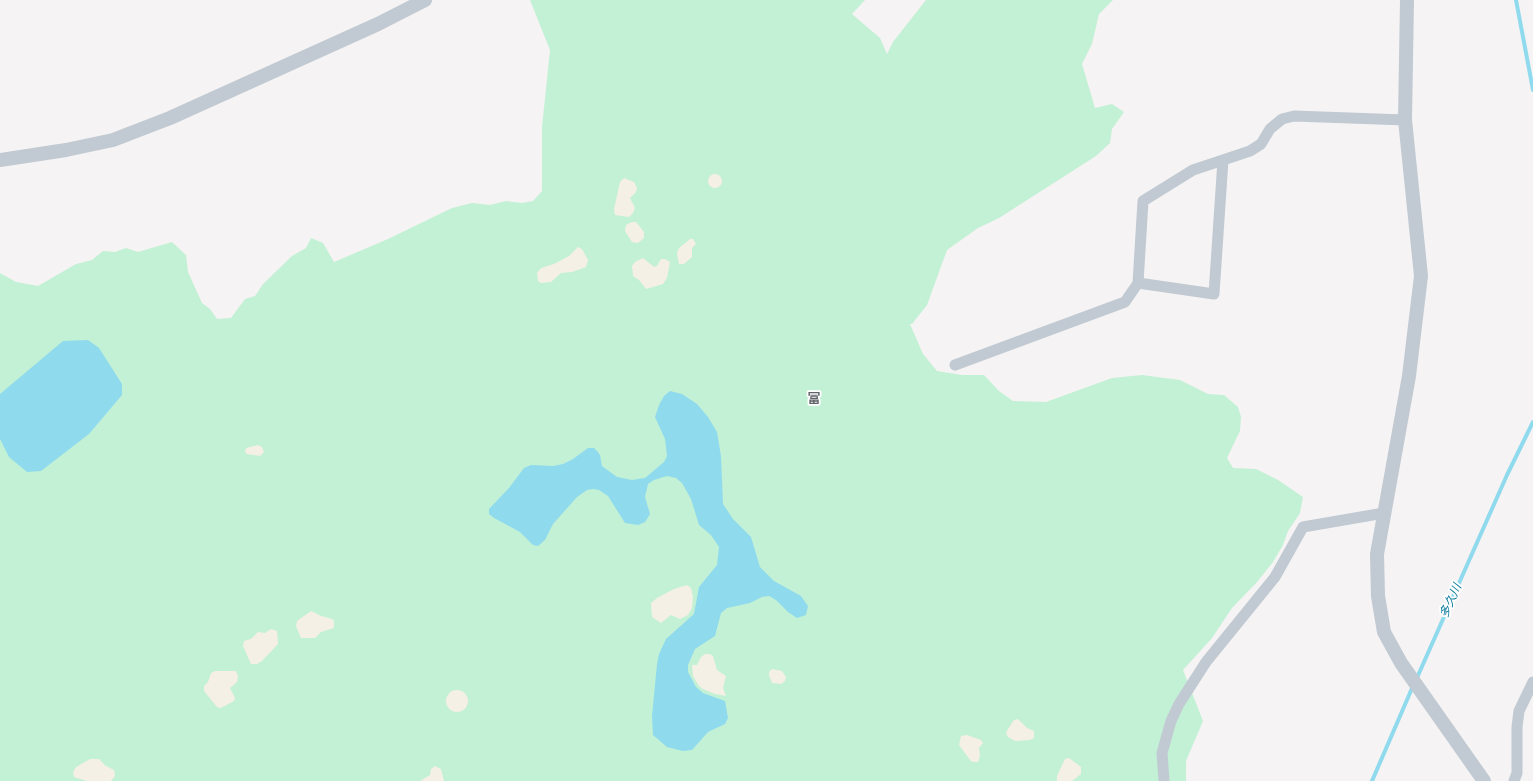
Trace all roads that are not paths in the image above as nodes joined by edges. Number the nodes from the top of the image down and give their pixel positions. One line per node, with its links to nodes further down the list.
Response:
1 (425, 0): 4 (street)
2 (1407, 0): 3 (street)
3 (1405, 120): 5 (street); 8 (street)
4 (0, 160)
5 (1223, 160): 6 (street); 6 (street)
6 (1138, 283): 7 (street)
7 (955, 365)
8 (1384, 513): 10 (street); 11 (street)
9 (1533, 682): 12 (street)
10 (1164, 781)
11 (1484, 781)
12 (1514, 781)

